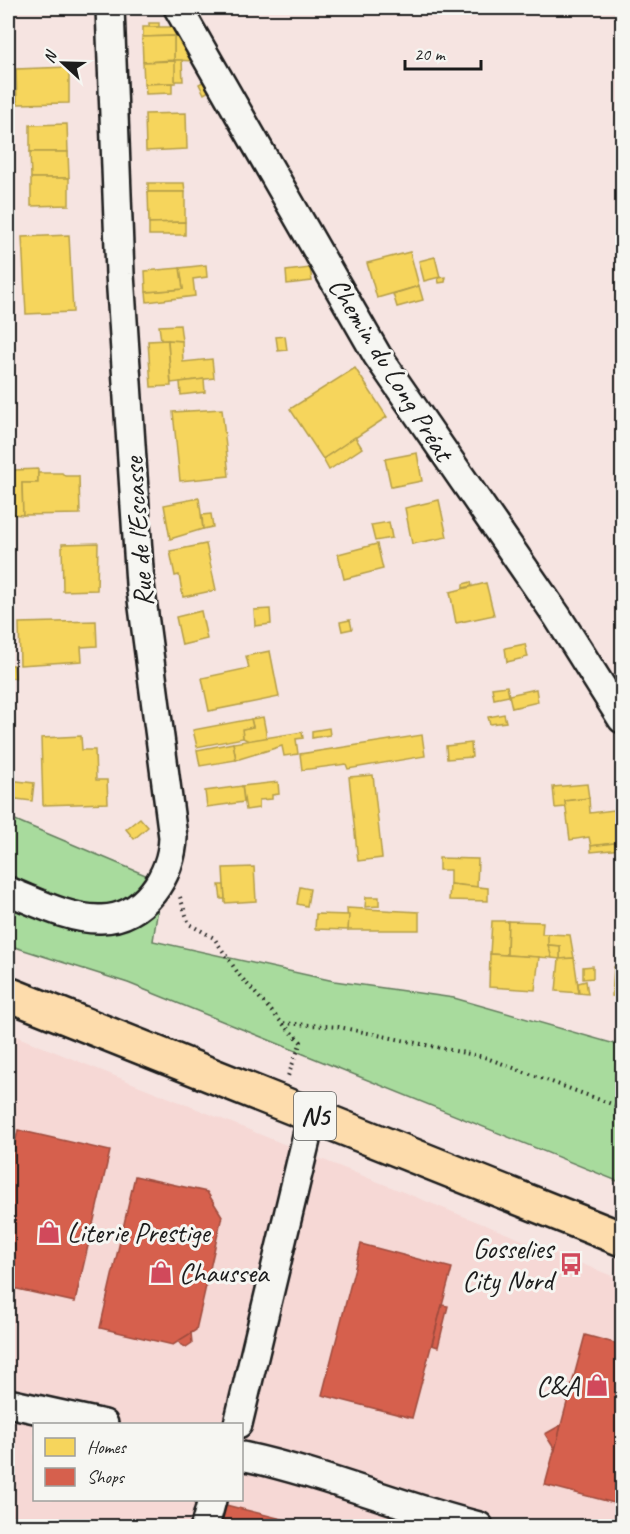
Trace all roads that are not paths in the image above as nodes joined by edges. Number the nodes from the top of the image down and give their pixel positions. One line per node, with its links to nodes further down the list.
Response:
1 (110, 8): 4 (street, Rue de l'Escasse)
2 (178, 8): 3 (street, Chemin du Long Préat)
3 (622, 719)
4 (8, 891)
5 (8, 994): 6 (main road, N5)
6 (312, 1115): 7 (main road, N5); 10 (street)
7 (622, 1239)
8 (8, 1403): 9 (street)
9 (95, 1423)
10 (238, 1423)
11 (243, 1456): 14 (street)
12 (212, 1501): 13 (street)
13 (205, 1527)
14 (480, 1527)

